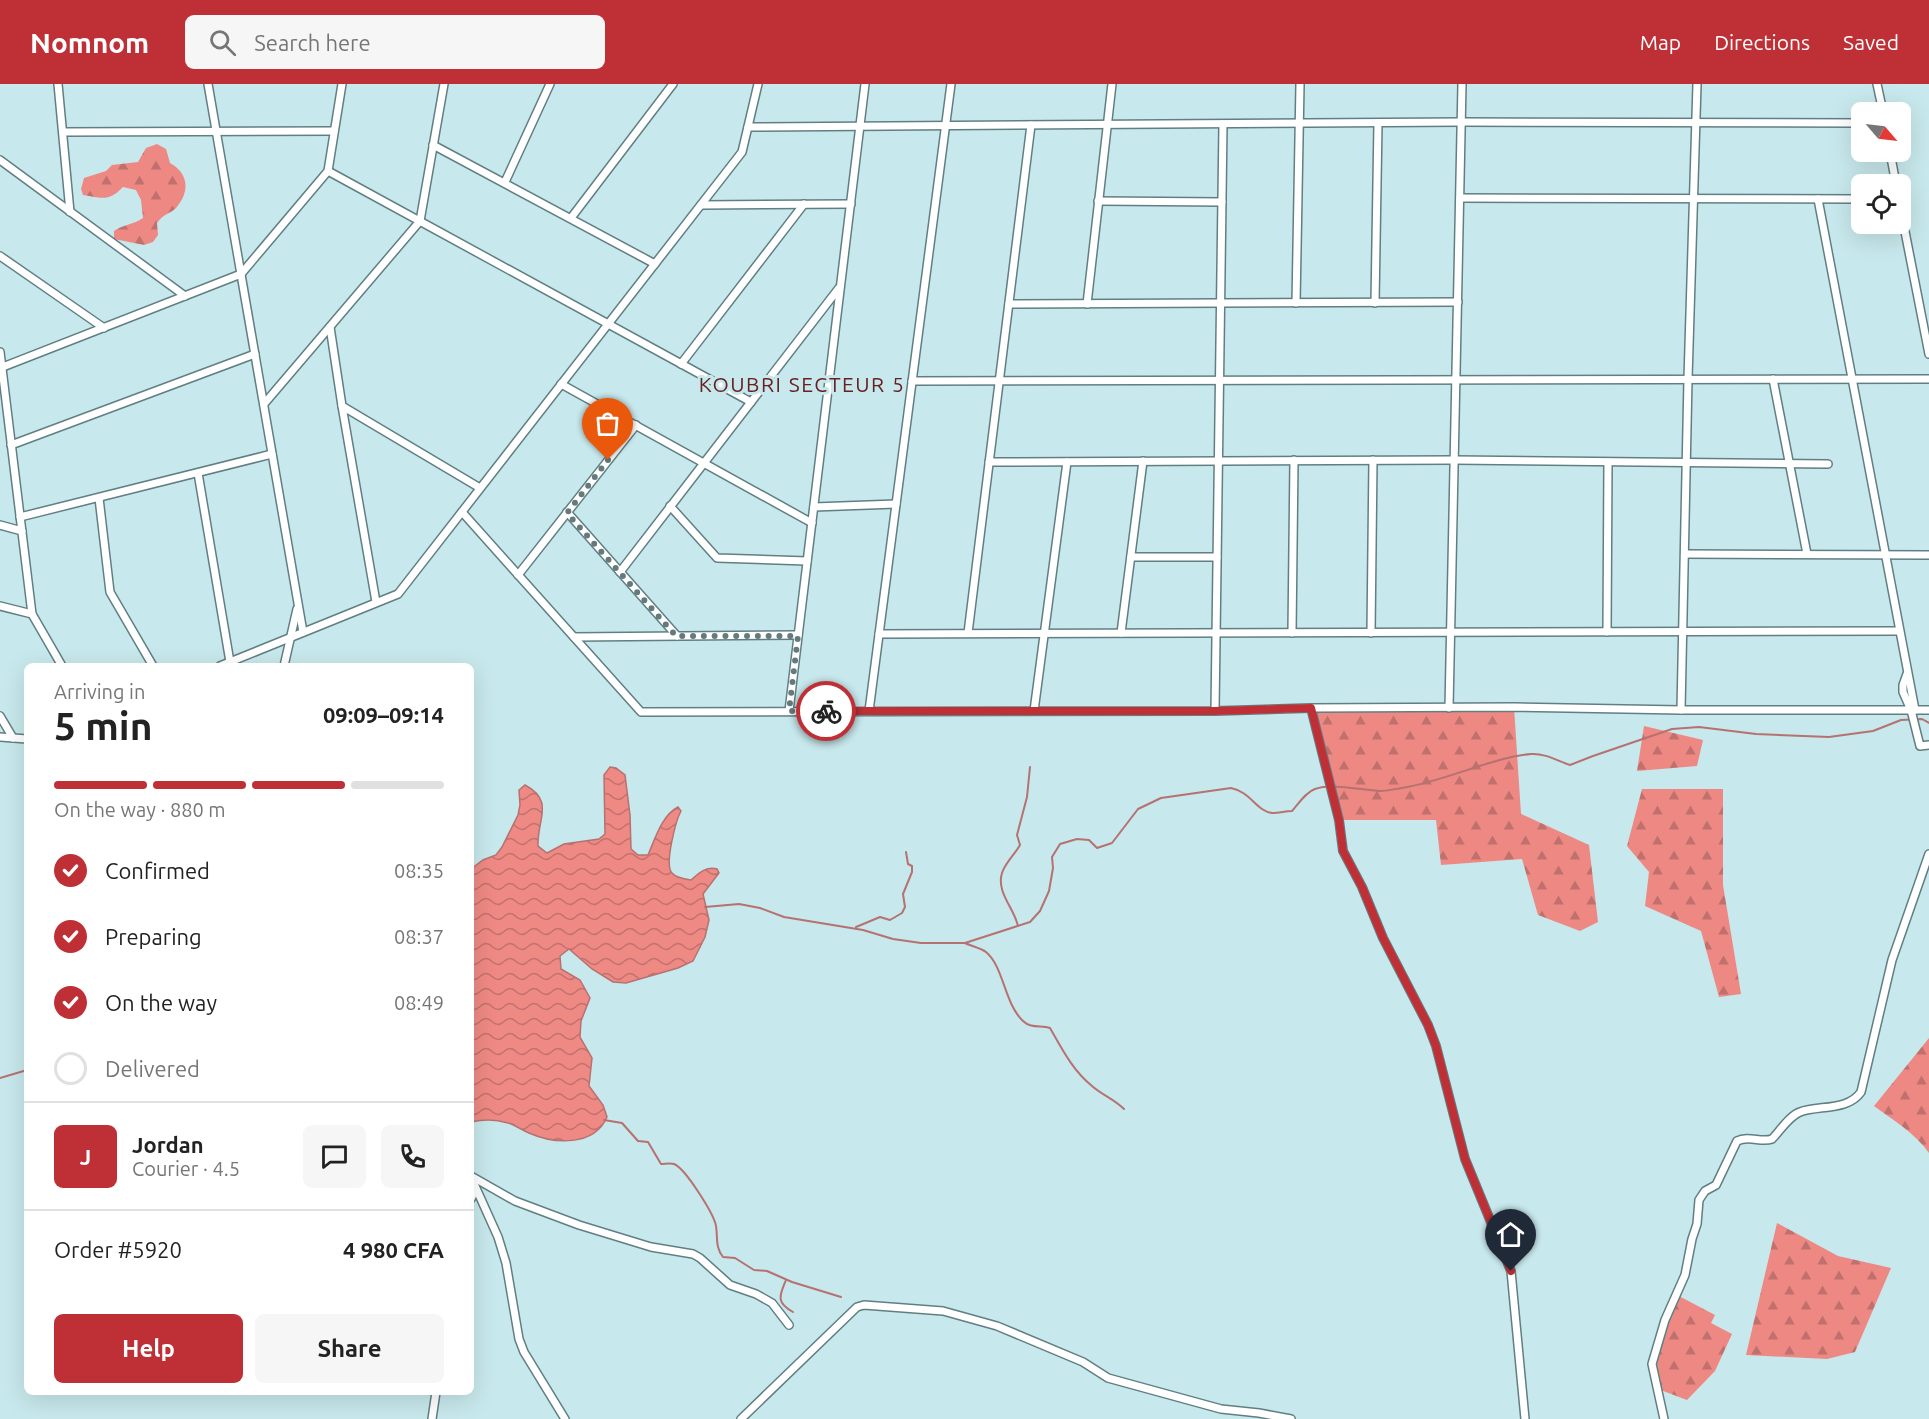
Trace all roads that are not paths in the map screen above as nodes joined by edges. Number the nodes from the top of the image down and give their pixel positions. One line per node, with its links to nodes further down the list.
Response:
1 (58, 84): 29 (street)
2 (208, 84): 27 (street)
3 (342, 84): 28 (street)
4 (444, 84): 30 (street)
5 (550, 84): 33 (street)
6 (673, 84): 44 (street)
7 (758, 84): 26 (street)
8 (865, 84): 25 (street)
9 (951, 84): 23 (street)
10 (1112, 84): 21 (street)
11 (1300, 84): 18 (street)
12 (1462, 84): 16 (street)
13 (1697, 84): 17 (street)
14 (1877, 84): 15 (street)
15 (1881, 102)
16 (1461, 122): 17 (street); 19 (street); 34 (street)
17 (1696, 122): 20 (street); 35 (street)
18 (1299, 123): 19 (street); 22 (street); 55 (street)
19 (1378, 123): 56 (street)
20 (1851, 123)
21 (1107, 124): 22 (street); 24 (street); 38 (street)
22 (1223, 124): 39 (street)
23 (945, 125): 24 (street); 25 (street); 71 (street)
24 (1031, 125): 57 (street)
25 (860, 126): 26 (street); 41 (street)
26 (748, 127): 42 (street)
27 (216, 131): 28 (street); 29 (street); 49 (street)
28 (334, 131): 32 (street)
29 (63, 132): 43 (street)
30 (433, 145): 33 (street); 45 (street)
31 (0, 160): 43 (street)
32 (328, 171): 45 (street); 49 (street)
33 (505, 182): 44 (street)
34 (1460, 198): 35 (street); 52 (street)
35 (1694, 199): 36 (street); 66 (street)
36 (1818, 199): 37 (street); 68 (street)
37 (1851, 199)
38 (1098, 201): 39 (street); 53 (street)
39 (1222, 202): 54 (street)
40 (804, 204): 41 (street); 42 (street); 64 (street)
41 (851, 204): 50 (street)
42 (700, 206): 48 (street)
43 (70, 212): 51 (street)
44 (571, 218): 48 (street)
45 (420, 221): 58 (street); 59 (street)
46 (1905, 234): 63 (street)
47 (0, 256): 60 (street)
48 (655, 264): 58 (street)
49 (242, 274): 51 (street); 62 (street)
50 (840, 286): 75 (street); 98 (street)
51 (185, 296): 60 (street)
52 (1458, 302): 56 (street); 70 (street)
53 (1087, 303): 54 (street); 57 (street)
54 (1220, 303): 55 (street); 73 (street)
55 (1296, 303): 56 (street)
56 (1375, 303)
57 (1009, 304): 72 (street)
58 (608, 324): 64 (street); 74 (street)
59 (330, 327): 76 (street); 77 (street)
60 (104, 328): 65 (street)
61 (0, 352): 65 (street)
62 (255, 354): 76 (street); 79 (street)
63 (1929, 354)
64 (681, 364): 75 (street)
65 (1, 368): 79 (street)
66 (1688, 379): 67 (street); 70 (street); 90 (street)
67 (1773, 379): 68 (street); 91 (street)
68 (1852, 379): 69 (street); 107 (street)
69 (1929, 379)
70 (1456, 380): 73 (street); 84 (street)
71 (912, 381): 72 (street); 96 (street)
72 (999, 381): 73 (street); 86 (street)
73 (1219, 381): 81 (street)
74 (561, 384): 78 (street); 94 (street)
75 (751, 402): 89 (street)
76 (264, 404): 80 (street)
77 (342, 406): 94 (street); 114 (street)
78 (636, 425): 89 (street); 100 (street)
79 (11, 445): 101 (street)
80 (272, 454): 93 (street); 115 (street)
81 (1218, 460): 82 (street); 85 (street); 110 (street)
82 (1294, 460): 83 (street); 127 (street)
83 (1373, 460): 84 (street); 128 (street)
84 (1454, 460): 88 (street); 120 (street)
85 (1143, 461): 87 (street); 109 (street)
86 (989, 462): 87 (street); 123 (street)
87 (1067, 462): 124 (street)
88 (1608, 462): 90 (street); 121 (street)
89 (704, 463): 97 (street); 102 (street)
90 (1686, 463): 91 (street); 105 (street)
91 (1789, 464): 92 (street); 106 (street)
92 (1828, 464)
93 (198, 473): 95 (street); 134 (street)
94 (480, 488): 99 (street)
95 (99, 498): 101 (street); 136 (street)
96 (896, 504): 98 (street); 129 (street)
97 (670, 506): 111 (street); 112 (street)
98 (814, 507): 102 (street)
99 (462, 512): 113 (street); 114 (street)
100 (567, 513): 112 (street); 113 (street)
101 (20, 517): 104 (street)
102 (812, 523): 111 (street)
103 (0, 525): 104 (street)
104 (22, 531): 117 (street)
105 (1684, 554): 106 (street); 122 (street)
106 (1807, 554): 107 (street)
107 (1885, 555): 108 (street); 118 (street)
108 (1929, 555)
109 (1131, 557): 110 (street); 125 (street)
110 (1217, 557): 126 (street)
111 (807, 561): 131 (street)
112 (620, 572): 130 (street)
113 (518, 575): 133 (street)
114 (376, 602): 119 (street)
115 (298, 603): 119 (street); 132 (street)
116 (0, 606): 117 (street)
117 (32, 614): 135 (street)
118 (1899, 631): 122 (street); 141 (street)
119 (303, 632): 132 (street)
120 (1451, 632): 121 (street); 128 (street); 139 (street)
121 (1607, 632): 122 (street)
122 (1683, 632): 140 (street)
123 (968, 633): 124 (street); 129 (street)
124 (1044, 633): 125 (street); 145 (street)
125 (1121, 633): 126 (street)
126 (1216, 633): 127 (street); 146 (street)
127 (1292, 633): 128 (street)
128 (1371, 633)
129 (879, 634): 144 (street)
130 (676, 636): 131 (street); 133 (street)
131 (798, 636): 143 (street)
132 (292, 637): 134 (street); 137 (street)
133 (574, 637): 143 (street)
134 (230, 662)
135 (60, 663)
136 (151, 663)
137 (285, 663)
138 (1311, 708): 139 (street); 146 (street); 162 (street)
139 (1449, 708): 140 (street)
140 (1681, 710): 141 (street)
141 (1913, 710): 142 (street); 151 (street)
142 (1929, 710)
143 (789, 711): 144 (street)
144 (869, 711): 145 (street)
145 (1034, 711): 146 (street)
146 (1215, 711)
147 (0, 716): 149 (street)
148 (0, 738): 149 (street)
149 (13, 738): 150 (street)
150 (24, 739)
151 (1929, 745)
152 (1929, 854): 163 (street)
153 (474, 1179): 156 (street)
154 (474, 1187): 155 (street)
155 (475, 1190): 159 (street)
156 (789, 1325)
157 (436, 1395): 158 (street)
158 (432, 1419)
159 (565, 1419)
160 (741, 1419): 161 (street)
161 (1291, 1419)
162 (1525, 1419)
163 (1664, 1419)

